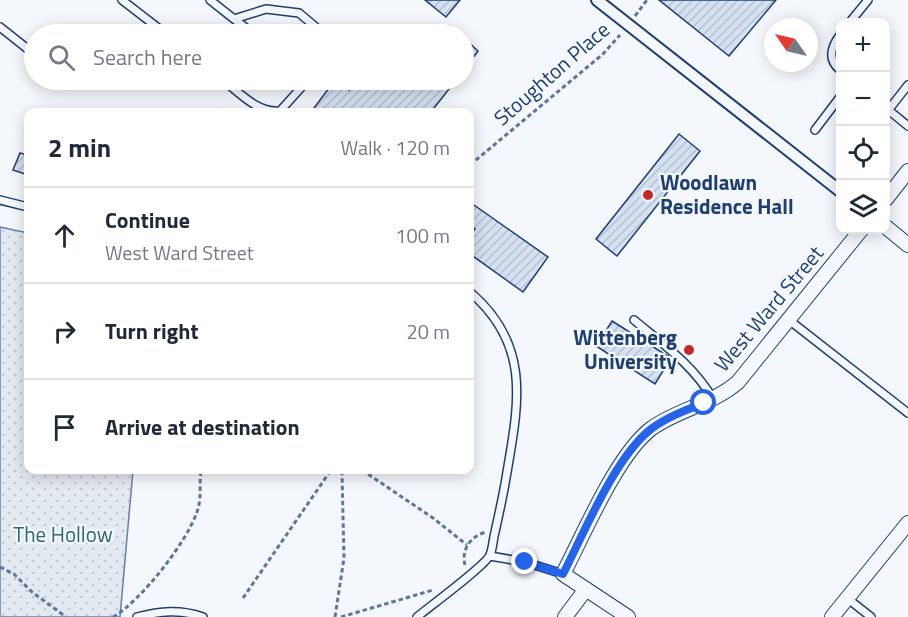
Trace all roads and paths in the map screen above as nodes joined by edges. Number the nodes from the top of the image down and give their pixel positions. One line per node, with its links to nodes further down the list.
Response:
1 (122, 0): 8 (lane)
2 (210, 0): 7 (lane)
3 (597, 0): 11 (street)
4 (647, 0): 11 (path, Stoughton Place)
5 (868, 0): 6 (lane)
6 (853, 18)
7 (234, 19): 9 (lane); 10 (lane)
8 (153, 24)
9 (241, 24)
10 (312, 24)
11 (629, 25): 26 (path, Stoughton Place); 28 (street)
12 (0, 27): 14 (lane)
13 (836, 41): 15 (lane)
14 (24, 46)
15 (836, 67)
16 (908, 85): 20 (lane)
17 (236, 90): 21 (lane)
18 (299, 90): 22 (lane)
19 (836, 102): 25 (lane)
20 (890, 105)
21 (261, 108)
22 (283, 108)
23 (890, 113): 24 (lane)
24 (908, 126)
25 (815, 130)
26 (474, 162)
27 (908, 171): 29 (street)
28 (836, 188)
29 (890, 193)
30 (0, 200): 31 (lane)
31 (24, 206)
32 (890, 231): 34 (street)
33 (858, 234): 37 (street, West Ward Street)
34 (908, 245)
35 (474, 296): 45 (lane)
36 (634, 320): 38 (lane)
37 (789, 320): 38 (street, West Ward Street); 39 (lane)
38 (713, 399): 49 (street, West Ward Street)
39 (908, 413)
40 (201, 474): 56 (path)
41 (328, 474): 53 (path)
42 (342, 474): 59 (path)
43 (368, 474): 46 (path)
44 (908, 523): 54 (street)
45 (495, 530): 46 (path); 47 (lane)
46 (467, 544): 50 (path)
47 (490, 556): 49 (lane); 50 (lane)
48 (0, 567): 55 (path)
49 (563, 574): 51 (street)
50 (468, 575): 52 (lane)
51 (586, 589): 62 (street); 63 (street)
52 (448, 592): 60 (path); 61 (lane)
53 (243, 598)
54 (847, 598): 64 (street); 65 (lane)
55 (66, 617)
56 (113, 617)
57 (137, 617): 58 (lane)
58 (203, 617)
59 (335, 617)
60 (341, 617)
61 (417, 617)
62 (565, 617)
63 (628, 617)
64 (832, 617)
65 (871, 617)

